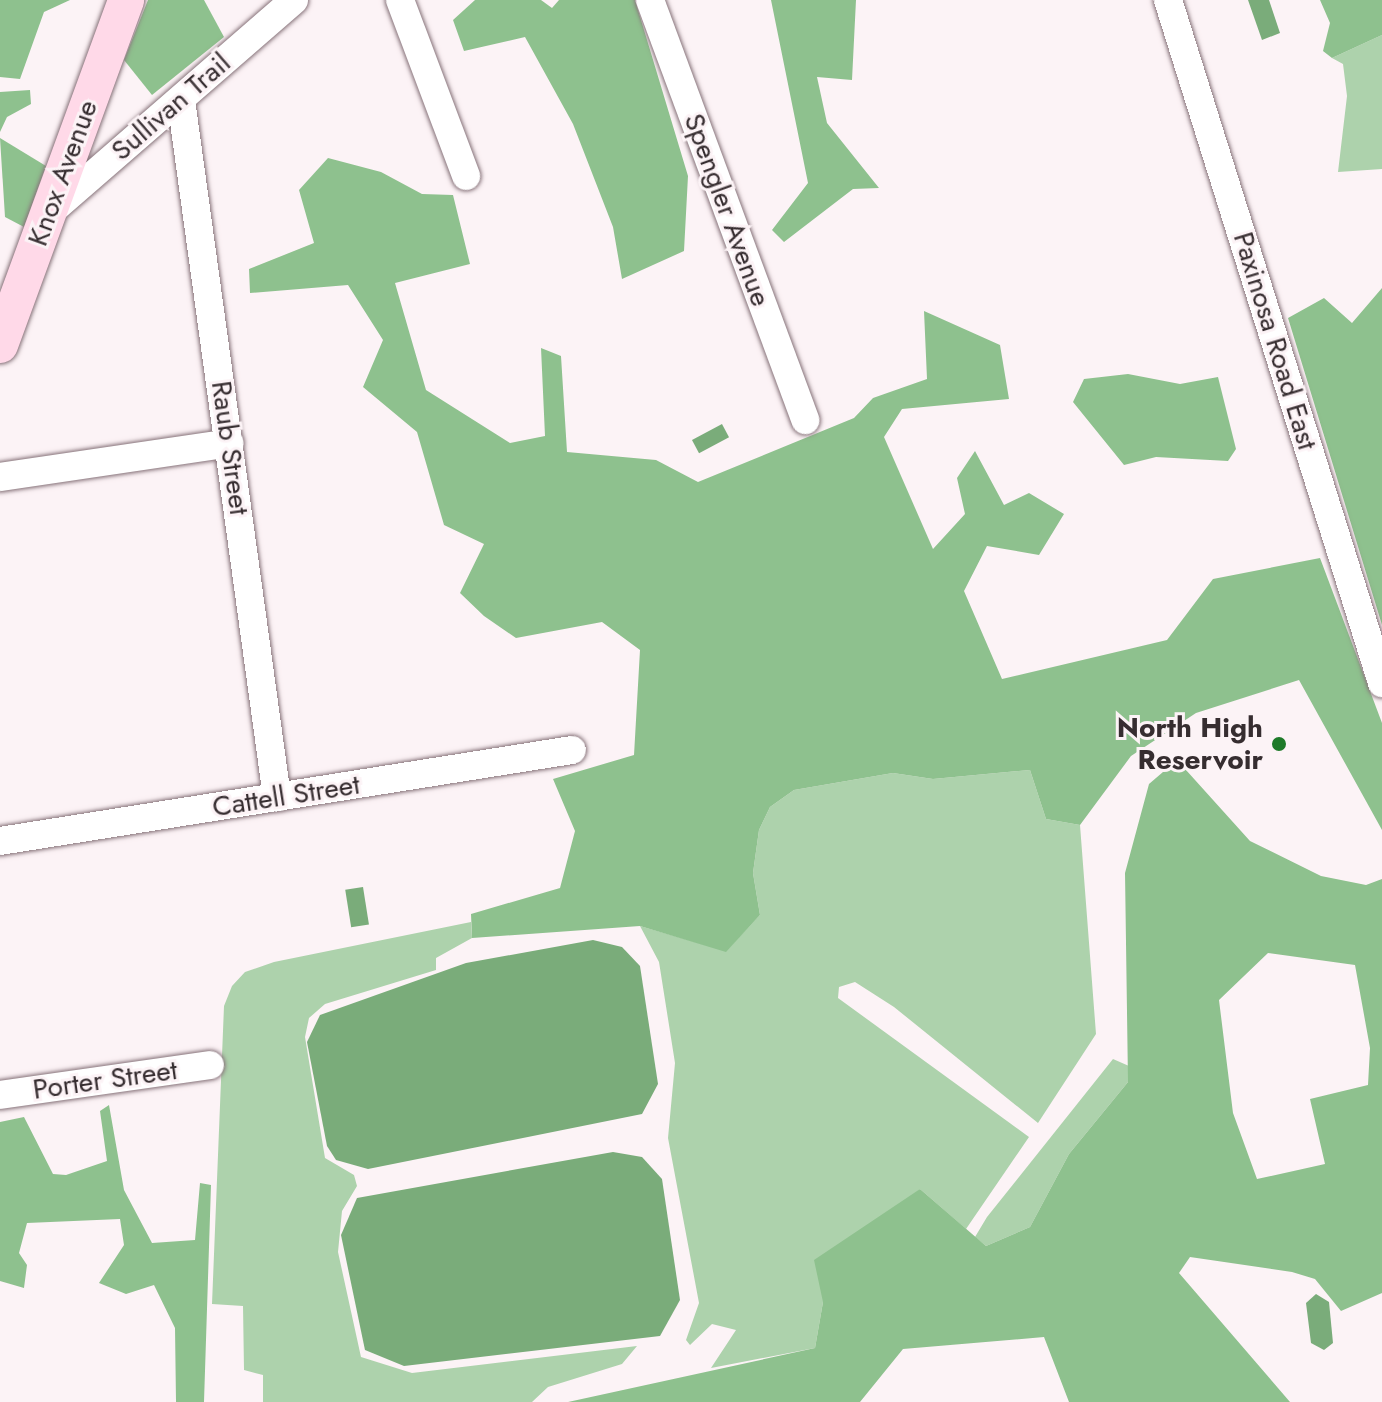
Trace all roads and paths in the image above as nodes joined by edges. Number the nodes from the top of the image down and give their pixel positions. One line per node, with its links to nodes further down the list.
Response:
1 (126, 0): 8 (main road, Knox Avenue)
2 (294, 0): 6 (street, Sullivan Trail)
3 (400, 0): 7 (street)
4 (650, 0): 10 (street, Spengler Avenue)
5 (1168, 0): 13 (street, Paxinosa Road East)
6 (181, 100): 8 (street, Sullivan Trail); 11 (street, Raub Street)
7 (466, 176)
8 (48, 214): 9 (main road, Knox Avenue)
9 (0, 345)
10 (805, 420)
11 (229, 443): 12 (street); 15 (street, Raub Street)
12 (0, 477)
13 (1382, 683)
14 (572, 750): 15 (street, Cattell Street)
15 (277, 797): 16 (street, Cattell Street)
16 (0, 841)
17 (210, 1065): 18 (street, Porter Street)
18 (0, 1095)

